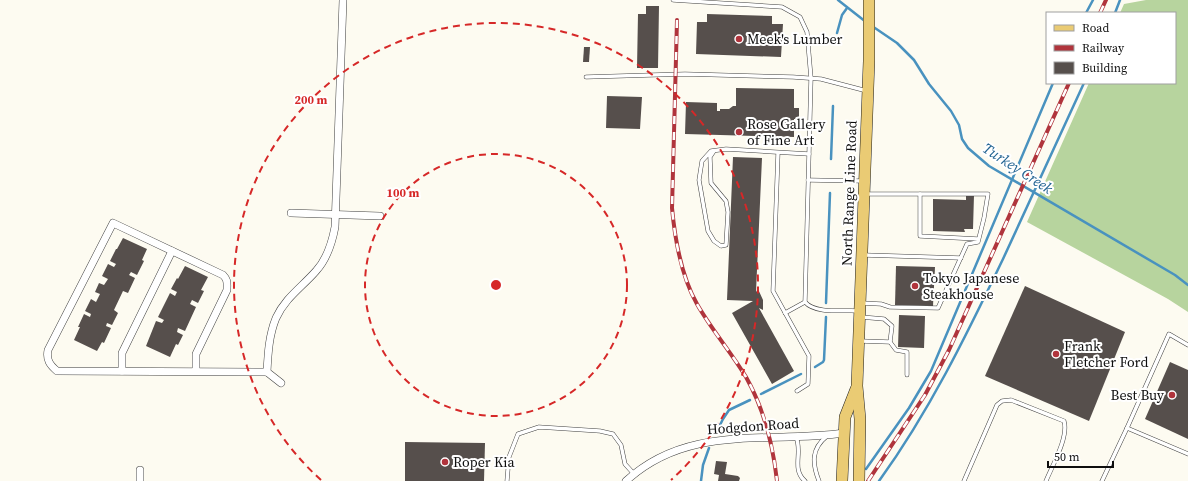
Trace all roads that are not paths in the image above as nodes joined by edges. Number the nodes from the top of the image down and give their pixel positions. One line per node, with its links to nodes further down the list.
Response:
1 (343, 0): 15 (street)
2 (673, 0): 5 (lane)
3 (869, 0): 6 (main road, North Range Line Road)
4 (586, 77): 5 (lane)
5 (811, 78): 6 (lane); 9 (lane)
6 (868, 91): 11 (main road, North Range Line Road)
7 (714, 151): 7 (lane); 8 (lane)
8 (778, 152): 9 (lane); 23 (lane)
9 (809, 154): 10 (lane)
10 (808, 180): 11 (lane); 21 (lane)
11 (865, 181): 12 (main road, North Range Line Road)
12 (864, 194): 13 (lane); 19 (main road, North Range Line Road)
13 (920, 194): 17 (lane); 17 (lane)
14 (292, 213): 15 (street)
15 (336, 215): 16 (street); 29 (street)
16 (380, 216)
17 (978, 239): 20 (lane)
18 (172, 251): 27 (street); 27 (street); 28 (street)
19 (862, 255): 20 (lane); 22 (main road, North Range Line Road)
20 (961, 258): 22 (lane)
21 (805, 302): 22 (lane); 23 (lane)
22 (860, 310): 24 (main road, North Range Line Road); 25 (lane)
23 (785, 313): 33 (lane)
24 (859, 341): 25 (lane); 32 (main road, North Range Line Road)
25 (890, 342): 30 (lane)
26 (1188, 345): 34 (lane)
27 (122, 371): 28 (street)
28 (196, 371): 29 (street)
29 (267, 372): 31 (street)
30 (907, 375)
31 (281, 383)
32 (858, 386): 35 (main road, North Range Line Road); 47 (main road, North Range Line Road)
33 (797, 391)
34 (1126, 428): 38 (lane); 50 (lane)
35 (844, 433): 36 (street, Hodgdon Road); 46 (main road, North Range Line Road)
36 (828, 435): 37 (street, Hodgdon Road); 45 (lane)
37 (795, 436): 40 (street, Hodgdon Road); 44 (lane)
38 (1188, 454)
39 (140, 470): 41 (street)
40 (634, 474): 42 (lane); 43 (street, Hodgdon Road)
41 (140, 481)
42 (507, 481)
43 (626, 481)
44 (804, 481)
45 (818, 481)
46 (842, 481)
47 (859, 481)
48 (964, 481): 49 (lane)
49 (1046, 481)
50 (1102, 481)

